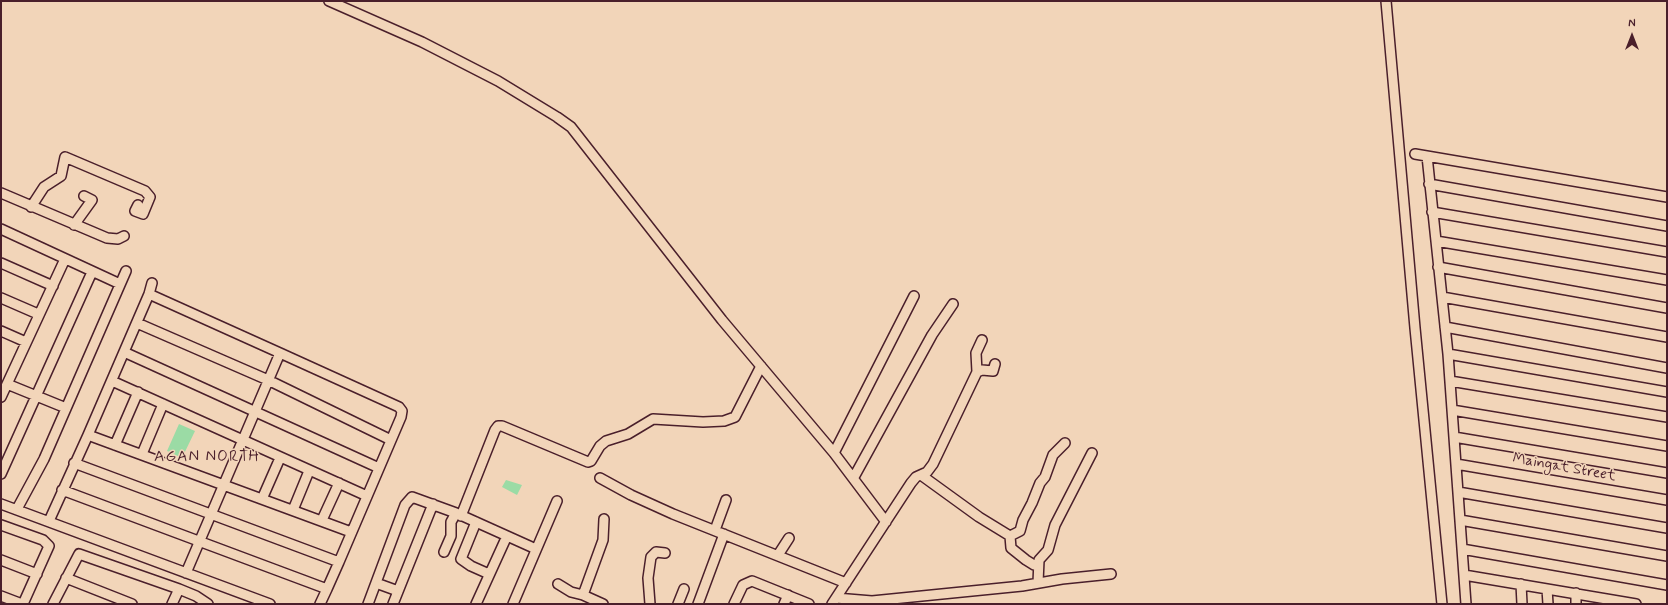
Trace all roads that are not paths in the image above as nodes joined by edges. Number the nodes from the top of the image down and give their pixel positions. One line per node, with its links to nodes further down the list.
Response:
1 (329, 1): 44 (street)
2 (1386, 1): 160 (street)
3 (1415, 154): 4 (street)
4 (1427, 156): 5 (street); 8 (street)
5 (1430, 184): 11 (street); 13 (street)
6 (1, 193): 10 (street)
7 (84, 196): 12 (street)
8 (1667, 197)
9 (138, 206): 10 (street)
10 (32, 207): 12 (street)
11 (1432, 212): 16 (street); 17 (street)
12 (74, 225): 15 (street)
13 (1667, 226)
14 (1, 229): 18 (street)
15 (119, 236)
16 (1436, 241): 20 (street); 23 (street)
17 (1667, 252)
18 (65, 259): 22 (street); 26 (street)
19 (1, 263): 26 (street)
20 (1438, 267): 29 (street); 32 (street)
21 (126, 271): 25 (street)
22 (92, 272): 25 (street); 53 (street)
23 (1667, 280)
24 (152, 283): 27 (street)
25 (120, 284): 56 (street)
26 (53, 286): 33 (street)
27 (149, 294): 34 (street); 41 (street)
28 (914, 296): 68 (street)
29 (1442, 297): 35 (street); 37 (street)
30 (1, 298): 33 (street)
31 (953, 304): 78 (street)
32 (1667, 308)
33 (38, 314): 39 (street)
34 (137, 323): 40 (street); 47 (street)
35 (1445, 327): 42 (street); 45 (street)
36 (1, 331): 39 (street)
37 (1667, 337)
38 (982, 340): 46 (street)
39 (26, 342): 50 (street)
40 (124, 352): 48 (street); 58 (street)
41 (280, 354): 47 (street); 63 (street)
42 (1448, 354): 49 (street); 52 (street)
43 (995, 364): 46 (street)
44 (761, 366): 68 (street); 94 (street)
45 (1667, 368)
46 (977, 372): 77 (street)
47 (268, 380): 58 (street); 63 (street)
48 (112, 381): 51 (street); 60 (street)
49 (1450, 381): 57 (street); 59 (street)
50 (7, 384): 53 (street); 54 (street)
51 (138, 392): 55 (street); 65 (street)
52 (1667, 392)
53 (37, 395): 56 (street); 76 (street)
54 (1, 397)
55 (163, 404): 62 (street); 69 (street)
56 (66, 408): 91 (street)
57 (1452, 410): 61 (street); 66 (street)
58 (256, 411): 62 (street); 73 (street)
59 (1667, 416)
60 (88, 435): 65 (street); 71 (street)
61 (1454, 438): 72 (street); 75 (street)
62 (244, 440): 70 (street); 80 (street)
63 (391, 440): 73 (street)
64 (1065, 443): 106 (street)
65 (115, 445): 69 (street)
66 (1667, 446)
67 (1092, 452): 117 (street)
68 (834, 453): 78 (street)
69 (142, 454): 80 (street)
70 (280, 458): 74 (street); 85 (street)
71 (74, 463): 82 (street); 93 (street)
72 (1456, 464): 83 (street); 87 (street, Maingat Street)
73 (379, 468): 84 (street)
74 (309, 471): 81 (street); 92 (street)
75 (1667, 473)
76 (1, 474)
77 (921, 475): 100 (street); 106 (street)
78 (854, 477): 100 (street)
79 (600, 478): 104 (street)
80 (223, 484): 85 (street); 93 (street)
81 (339, 484): 84 (street); 96 (street)
82 (62, 490): 98 (street); 108 (street)
83 (1458, 492): 97 (street); 102 (street)
84 (367, 496): 103 (street)
85 (262, 499): 92 (street)
86 (726, 500): 104 (street)
87 (1667, 500)
88 (557, 501): 109 (street)
89 (1, 504): 91 (street)
90 (433, 504): 94 (street); 124 (street); 134 (street)
91 (18, 509): 98 (street)
92 (293, 510): 96 (street)
93 (211, 513): 108 (street); 116 (street)
94 (458, 515): 99 (street); 111 (street)
95 (604, 519): 138 (street)
96 (322, 520): 103 (street)
97 (1460, 520): 110 (street); 114 (street)
98 (48, 521): 118 (street)
99 (476, 522): 105 (street); 120 (street)
100 (886, 522): 125 (street)
101 (1, 525): 119 (street)
102 (1667, 528)
103 (351, 532): 116 (street)
104 (719, 532): 113 (street); 156 (street)
105 (507, 536): 109 (street); 120 (street)
106 (1010, 536): 117 (street)
107 (789, 538): 113 (street)
108 (198, 542): 118 (street); 132 (street)
109 (536, 549): 152 (street)
110 (1462, 549): 122 (street); 129 (street)
111 (444, 552)
112 (665, 553): 154 (street)
113 (778, 555): 125 (street)
114 (1667, 556)
115 (1, 560): 119 (street)
116 (339, 562): 132 (street)
117 (1038, 564): 126 (street)
118 (186, 573): 141 (street)
119 (37, 574): 142 (street)
120 (489, 574): 151 (street)
121 (1111, 574): 126 (street)
122 (1464, 575): 128 (street); 161 (street)
123 (66, 578): 131 (street); 143 (street); 144 (street)
124 (376, 582): 134 (street); 149 (street)
125 (846, 583): 139 (street)
126 (1038, 583): 139 (street)
127 (558, 584): 138 (street)
128 (1521, 584): 130 (street); 162 (street)
129 (1667, 585)
130 (1548, 588): 135 (street); 163 (street)
131 (179, 589): 145 (street); 146 (street)
132 (327, 589): 148 (street)
133 (684, 589): 155 (street)
134 (398, 591): 150 (street)
135 (1576, 593): 140 (street); 164 (street)
136 (788, 595): 157 (street); 158 (street); 159 (street)
137 (1, 596): 142 (street)
138 (583, 596): 153 (street)
139 (834, 601)
140 (1604, 601): 165 (street)
141 (260, 602): 147 (street)
142 (22, 604)
143 (53, 604)
144 (132, 604)
145 (172, 604)
146 (208, 604)
147 (270, 604)
148 (320, 604)
149 (368, 604)
150 (393, 604)
151 (476, 604)
152 (513, 604)
153 (603, 604)
154 (650, 604)
155 (678, 604)
156 (698, 604)
157 (734, 604)
158 (784, 604)
159 (809, 604)
160 (1442, 604)
161 (1466, 604)
162 (1522, 604)
163 (1548, 604)
164 (1576, 604)
165 (1633, 604)

